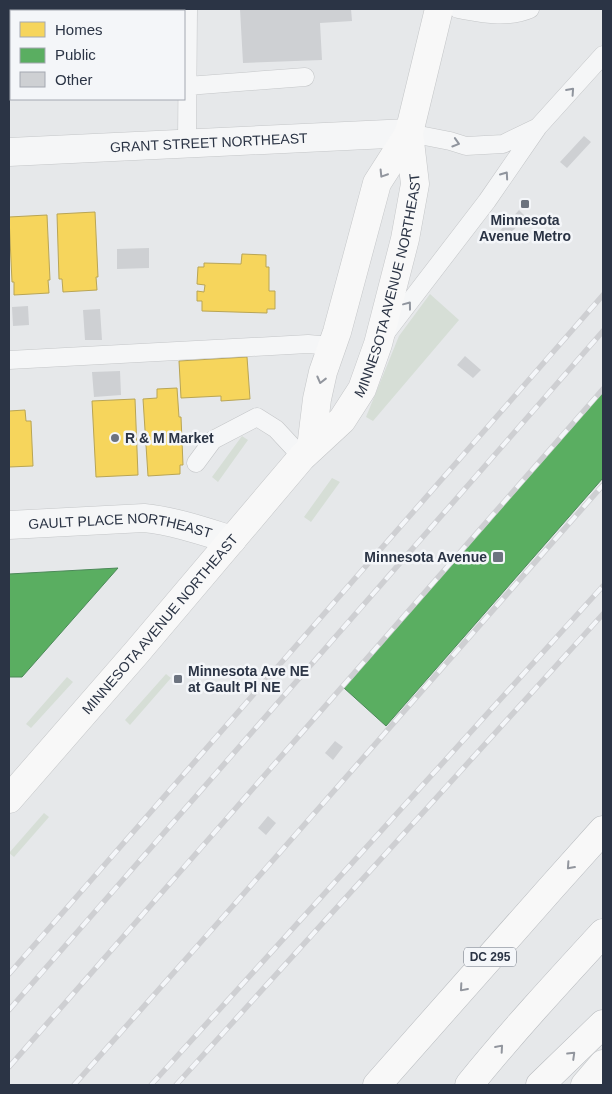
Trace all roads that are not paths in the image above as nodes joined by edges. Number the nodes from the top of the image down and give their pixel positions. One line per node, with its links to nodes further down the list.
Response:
1 (188, 9): 7 (lane)
2 (440, 9): 9 (main road, MINNESOTA AVENUE NORTHEAST)
3 (458, 9): 4 (lane)
4 (530, 9)
5 (603, 55): 8 (lane, one-way to 5)
6 (305, 77): 7 (lane)
7 (187, 86): 10 (lane)
8 (538, 127): 9 (lane, one-way to 8); 12 (lane, one-way to 8)
9 (409, 133): 10 (street, GRANT STREET NORTHEAST); 12 (main road, MINNESOTA AVENUE NORTHEAST); 13 (main road, MINNESOTA AVENUE NORTHEAST, one-way to 13)
10 (187, 143): 11 (street, GRANT STREET NORTHEAST)
11 (9, 152)
12 (378, 344): 15 (main road, MINNESOTA AVENUE NORTHEAST)
13 (332, 346): 14 (lane); 15 (main road, MINNESOTA AVENUE NORTHEAST, one-way to 15)
14 (9, 360)
15 (307, 452): 16 (lane); 18 (main road, MINNESOTA AVENUE NORTHEAST)
16 (196, 463)
17 (9, 525): 18 (street, GAULT PLACE NORTHEAST)
18 (232, 540): 19 (main road, MINNESOTA AVENUE NORTHEAST)
19 (9, 798)
20 (603, 830): 24 (main road, DC 295, one-way to 24)
21 (603, 933): 25 (main road, one-way to 21)
22 (603, 1024): 26 (main road, one-way to 22)
23 (603, 1064): 27 (main road)
24 (377, 1085)
25 (469, 1085)
26 (540, 1085)
27 (585, 1085)

